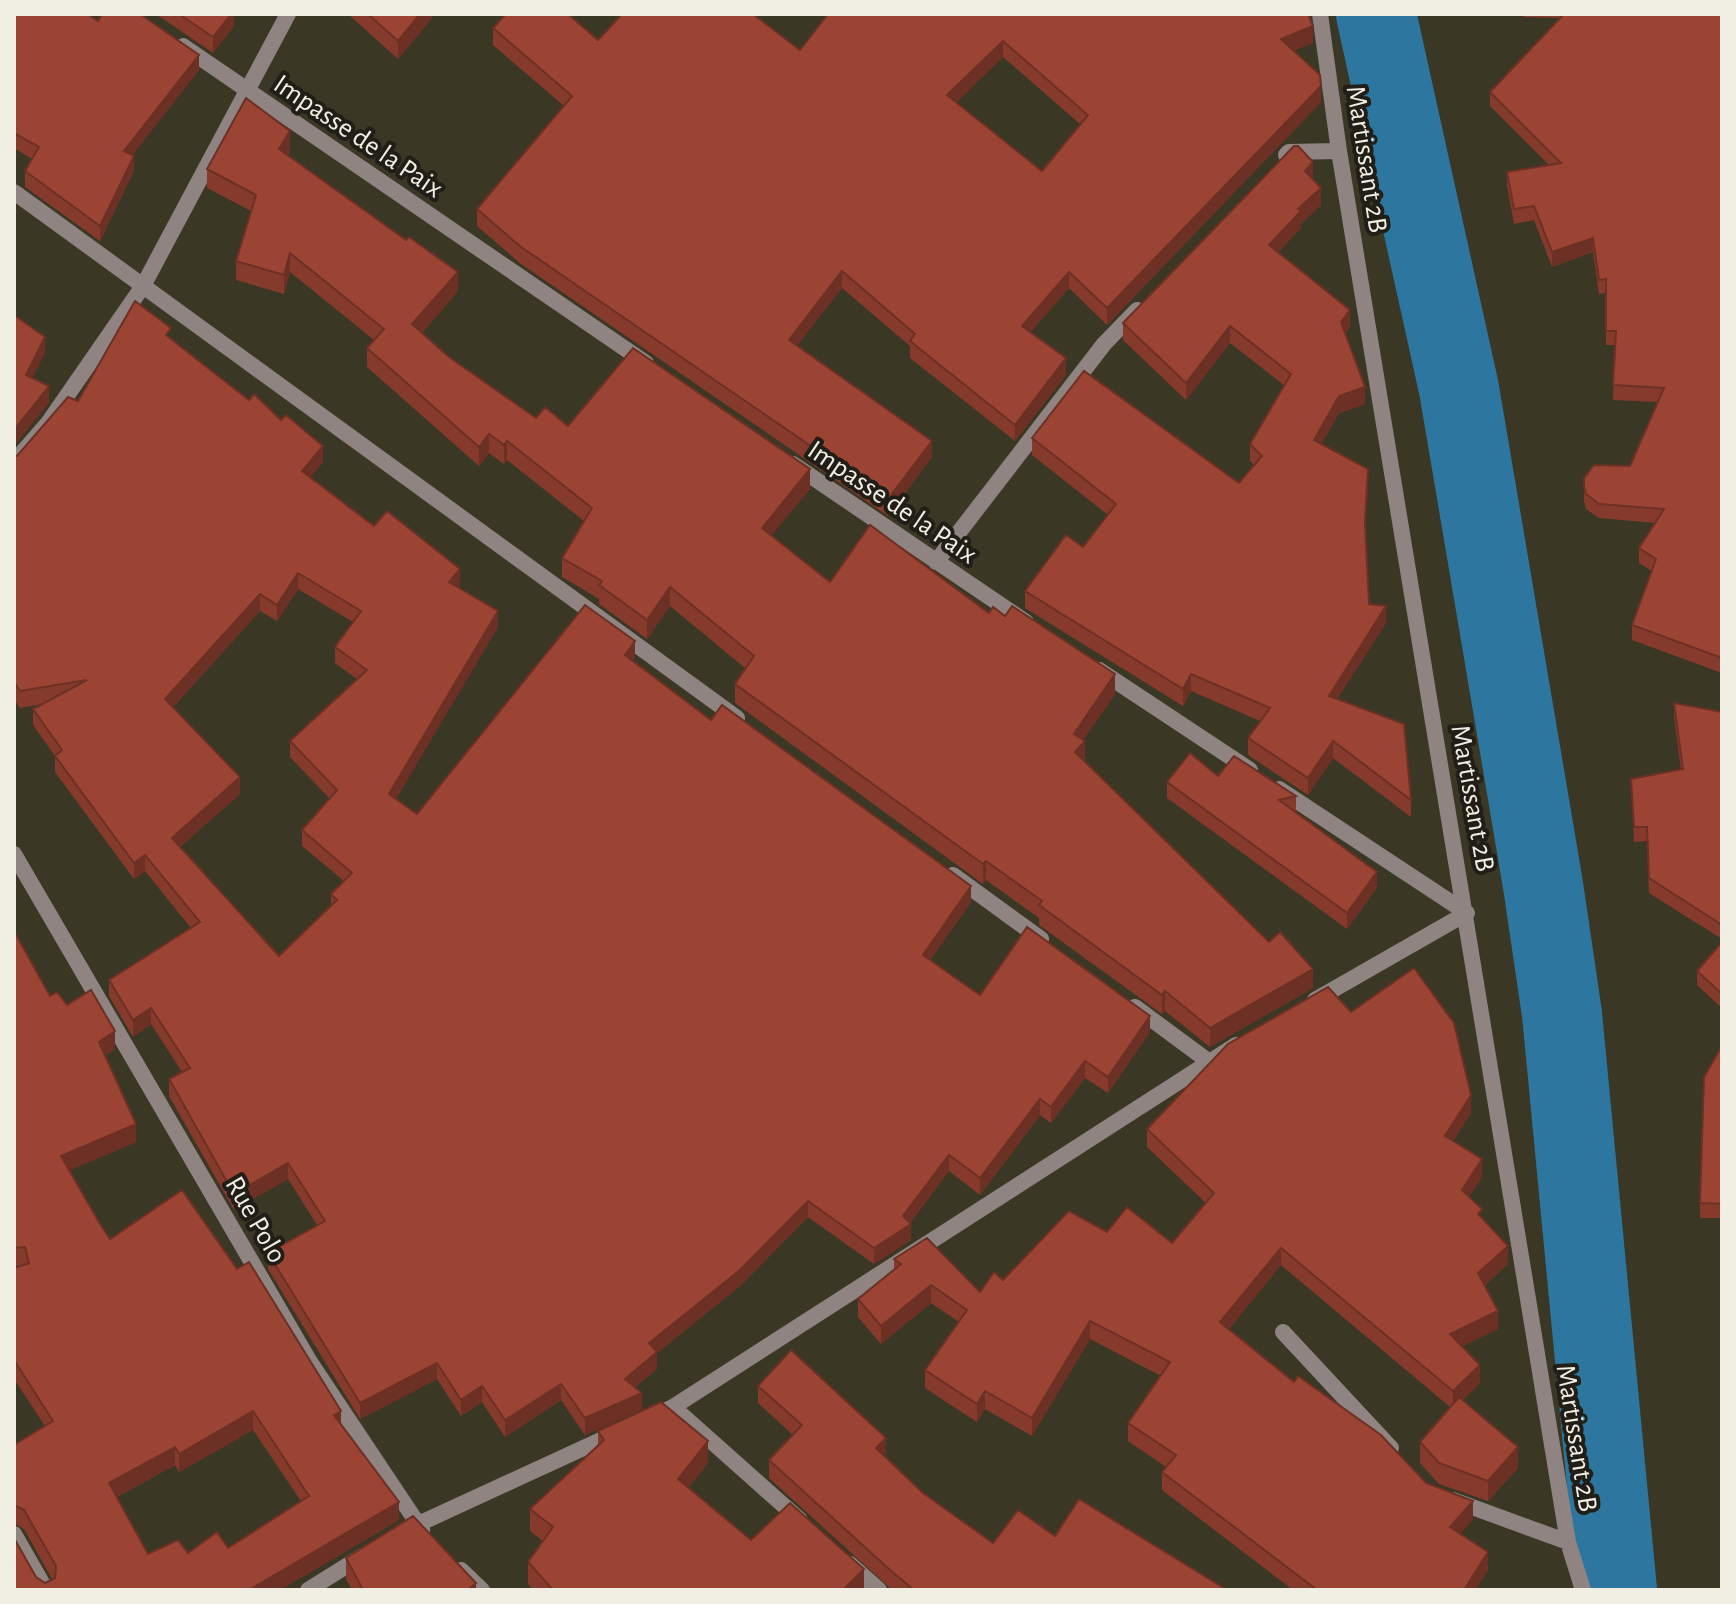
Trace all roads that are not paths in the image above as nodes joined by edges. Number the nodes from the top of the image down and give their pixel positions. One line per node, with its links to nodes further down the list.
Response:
1 (288, 14): 4 (street)
2 (1320, 14): 5 (street, Martissant 2B)
3 (173, 39): 4 (street, Impasse de la Paix)
4 (245, 88): 8 (street); 10 (street, Impasse de la Paix)
5 (1339, 151): 6 (street); 19 (street, Martissant 2B)
6 (1278, 163)
7 (14, 192): 8 (street)
8 (143, 286): 12 (street); 16 (street)
9 (1148, 299): 13 (street)
10 (662, 374)
11 (779, 455): 13 (street, Impasse de la Paix)
12 (14, 462)
13 (936, 562): 14 (street, Impasse de la Paix)
14 (1042, 632)
15 (1082, 659): 19 (street)
16 (746, 725)
17 (14, 854): 29 (street, Rue Polo)
18 (939, 865): 20 (street)
19 (1467, 913): 22 (street); 32 (street, Martissant 2B)
20 (1054, 949)
21 (1118, 995): 24 (street)
22 (1304, 1007)
23 (1249, 1038): 24 (street)
24 (1208, 1061): 26 (street)
25 (1283, 1332): 27 (street)
26 (673, 1407): 29 (street); 30 (street)
27 (1401, 1458)
28 (1433, 1493): 32 (street)
29 (415, 1523): 35 (street); 36 (street, Rue Polo)
30 (810, 1529)
31 (14, 1534): 34 (street)
32 (1568, 1542): 38 (street, Martissant 2B)
33 (833, 1549): 37 (street)
34 (46, 1590)
35 (308, 1590)
36 (482, 1590)
37 (879, 1590)
38 (1583, 1590)

